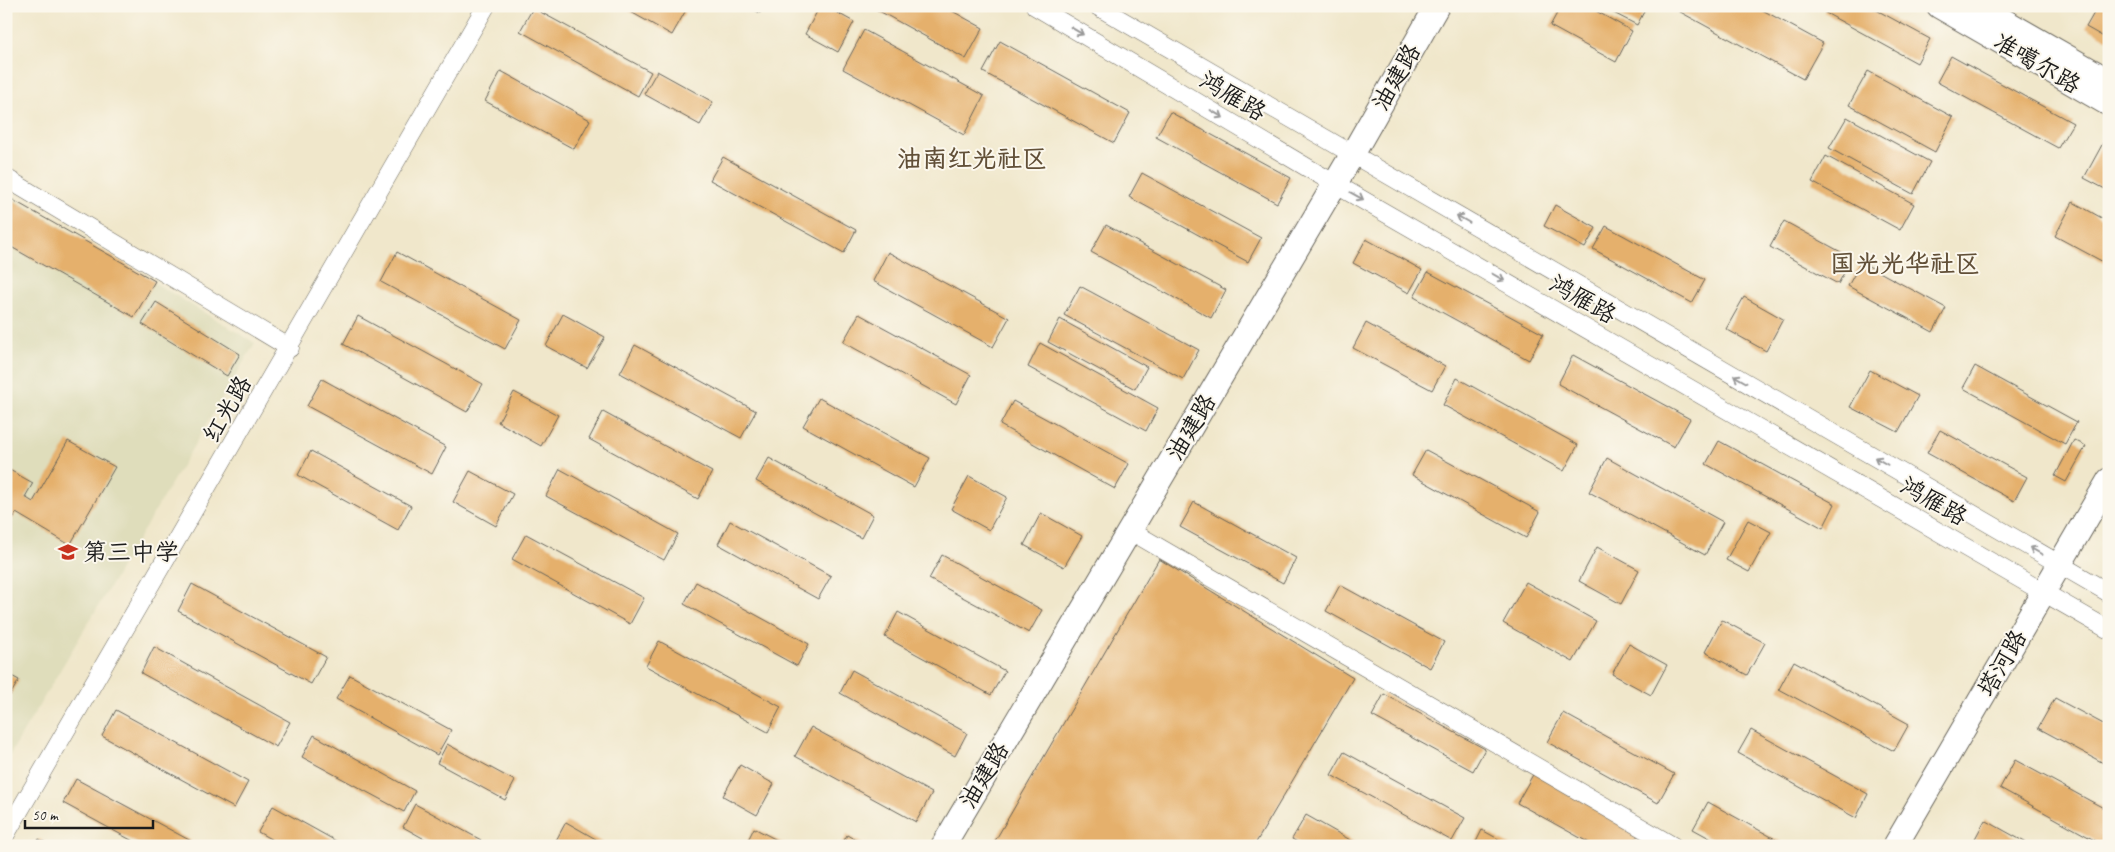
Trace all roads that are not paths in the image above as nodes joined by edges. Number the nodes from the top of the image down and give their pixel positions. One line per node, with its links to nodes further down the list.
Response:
1 (486, 6): 12 (street, 红光路)
2 (1035, 6): 11 (street, 鸿雁路, one-way to 11)
3 (1097, 6): 9 (street, 鸿雁路)
4 (1437, 6): 9 (main road, 油建路)
5 (1939, 6): 8 (main road, 准噶尔路)
6 (1978, 6): 7 (main road, 准噶尔路)
7 (2109, 81)
8 (2109, 104)
9 (1352, 155): 11 (main road, 油建路); 15 (street, 鸿雁路, one-way to 9)
10 (6, 178): 12 (street)
11 (1335, 184): 14 (main road, 油建路); 16 (street, 鸿雁路, one-way to 16)
12 (290, 348): 19 (street, 红光路)
13 (2109, 480): 15 (main road, 塔河路)
14 (1130, 530): 20 (main road, 油建路); 21 (street)
15 (2059, 565): 16 (main road, 塔河路); 17 (street, 鸿雁路)
16 (2043, 592): 18 (street, 鸿雁路); 22 (main road, 塔河路)
17 (2109, 593)
18 (2109, 630)
19 (6, 834)
20 (942, 846)
21 (1673, 846)
22 (1895, 846)

